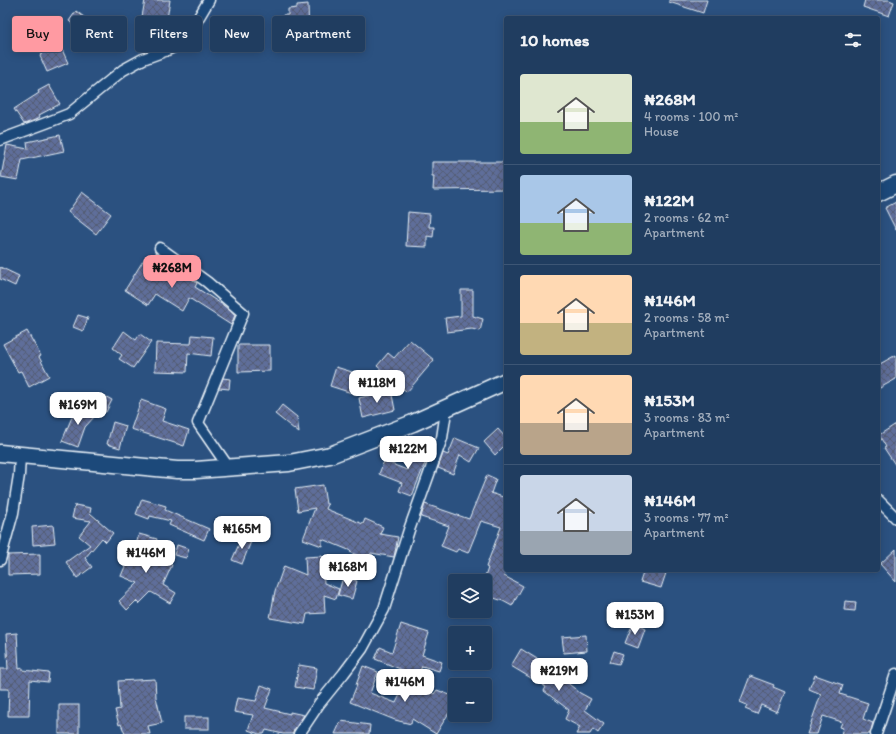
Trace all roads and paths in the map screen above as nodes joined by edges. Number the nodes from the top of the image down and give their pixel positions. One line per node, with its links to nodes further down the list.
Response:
1 (209, 0): 2 (street)
2 (0, 140)
3 (896, 184): 4 (main road)
4 (880, 192)
5 (160, 248): 10 (street)
6 (504, 382): 7 (main road)
7 (443, 410): 10 (main road); 15 (street)
8 (0, 453): 9 (main road)
9 (20, 455): 10 (main road); 13 (street)
10 (229, 468)
11 (880, 502): 12 (street)
12 (896, 518)
13 (0, 560)
14 (896, 674): 16 (street)
15 (299, 734)
16 (876, 734)

